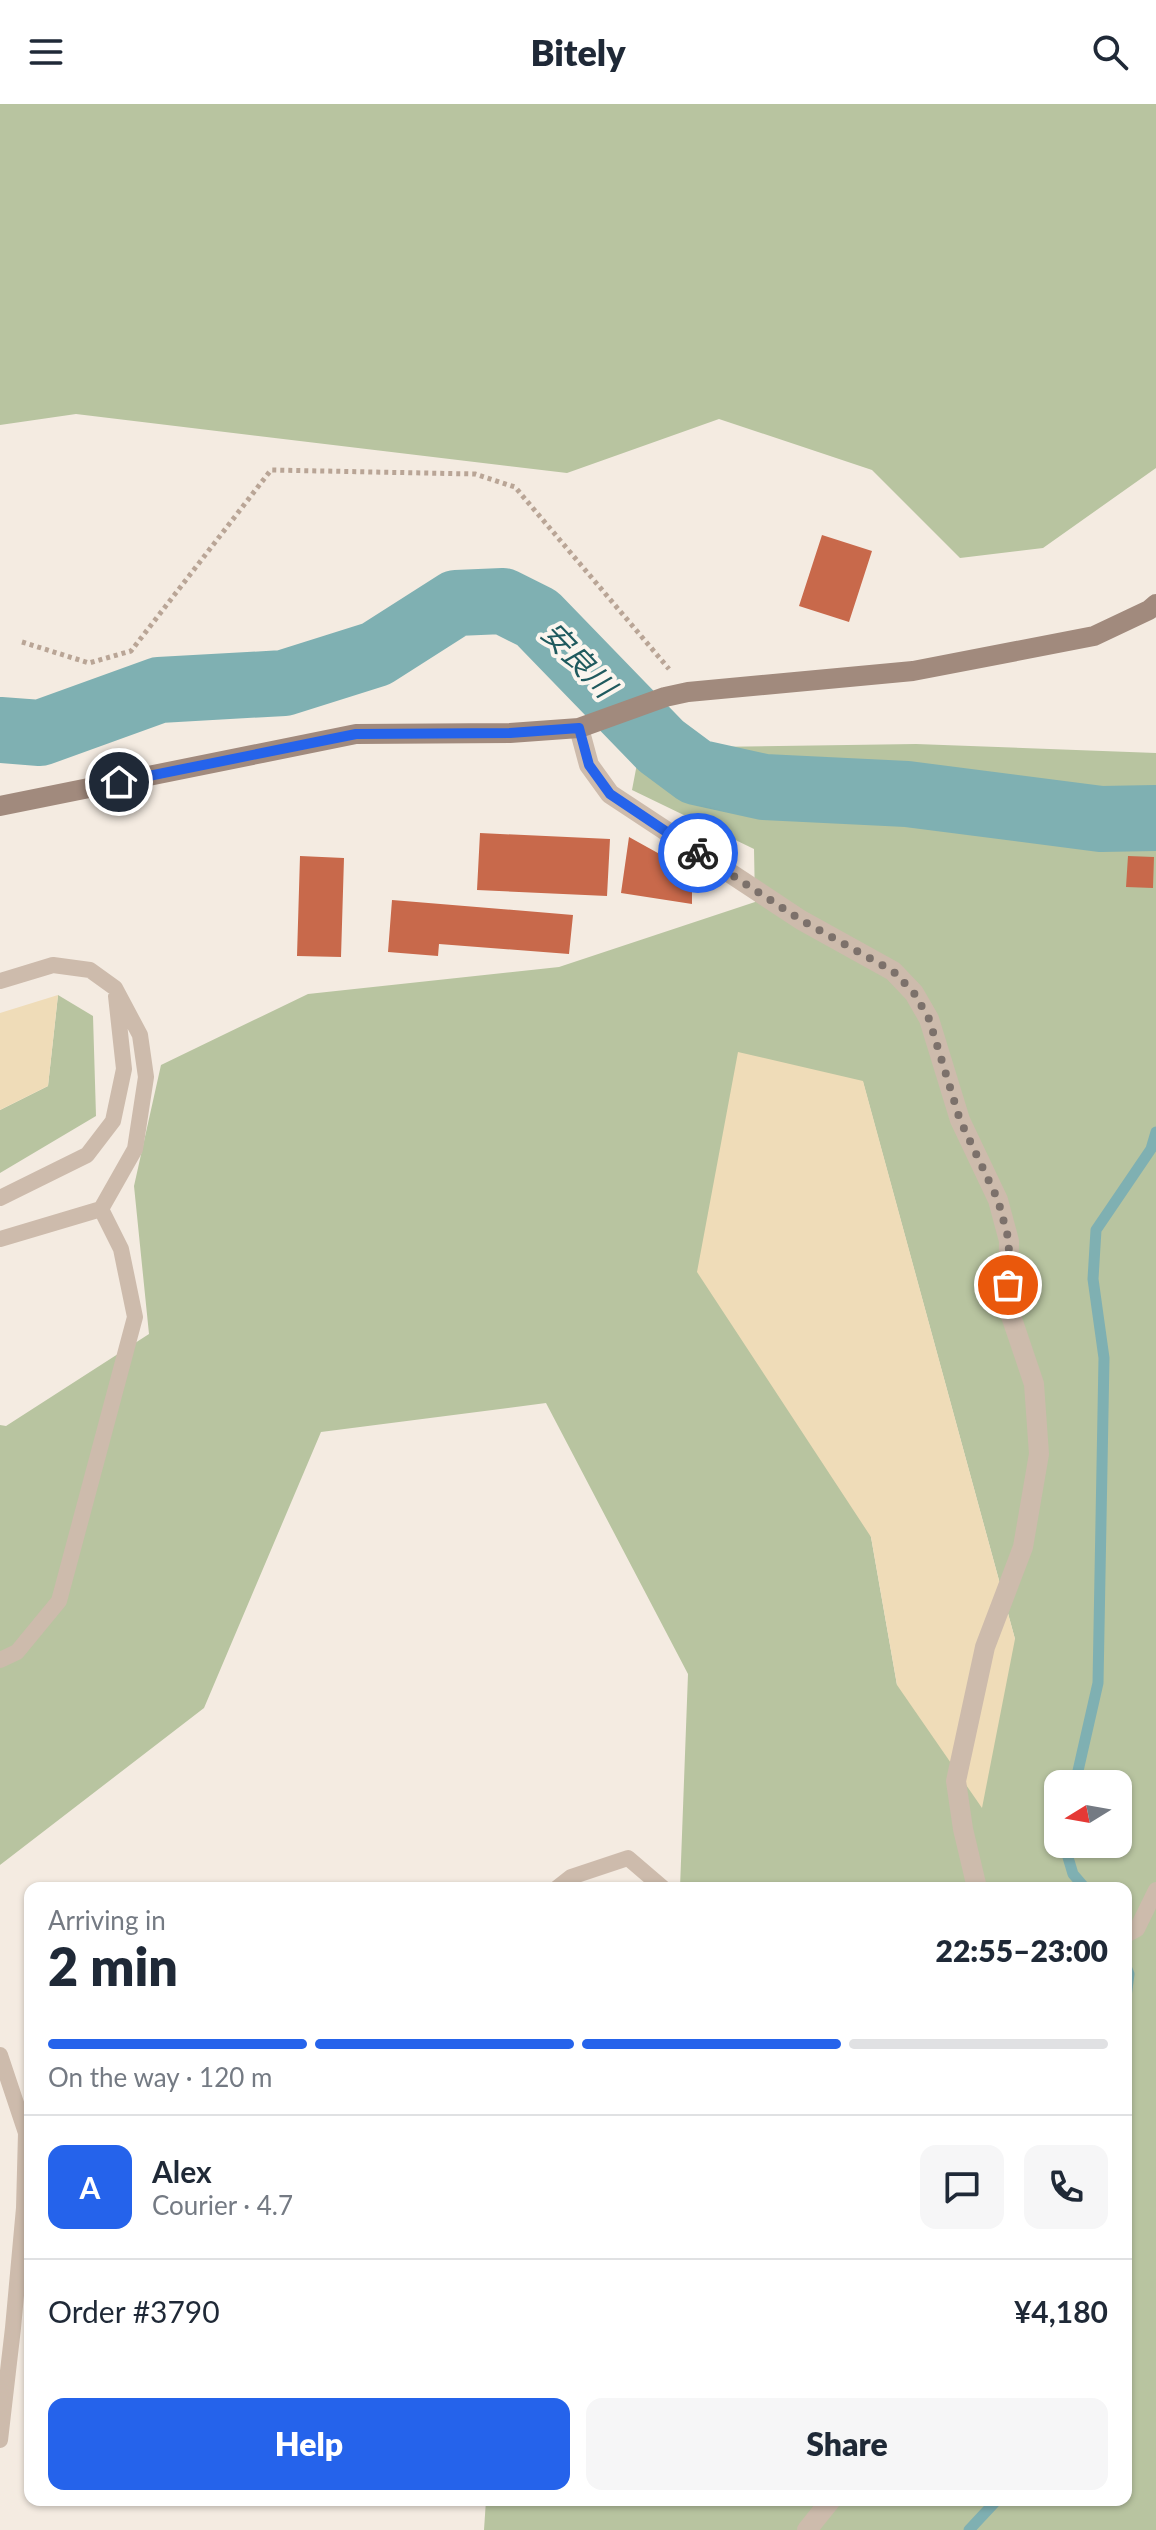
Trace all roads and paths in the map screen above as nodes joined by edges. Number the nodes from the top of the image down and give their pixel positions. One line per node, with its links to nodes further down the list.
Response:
1 (1156, 604): 3 (street)
2 (22, 642): 3 (path)
3 (688, 692): 4 (street)
4 (579, 728): 5 (street); 14 (street)
5 (0, 806)
6 (0, 981): 7 (lane)
7 (115, 988): 8 (lane); 9 (lane)
8 (0, 1198)
9 (101, 1209): 10 (lane); 11 (lane)
10 (0, 1239)
11 (0, 1660)
12 (565, 1882): 13 (lane)
13 (656, 1882)
14 (976, 1882)
15 (1156, 1890): 16 (lane)
16 (1132, 1932)
17 (0, 2055): 18 (lane)
18 (24, 2127)
19 (24, 2208): 20 (lane)
20 (0, 2440)
21 (826, 2506): 22 (street)
22 (807, 2530)

